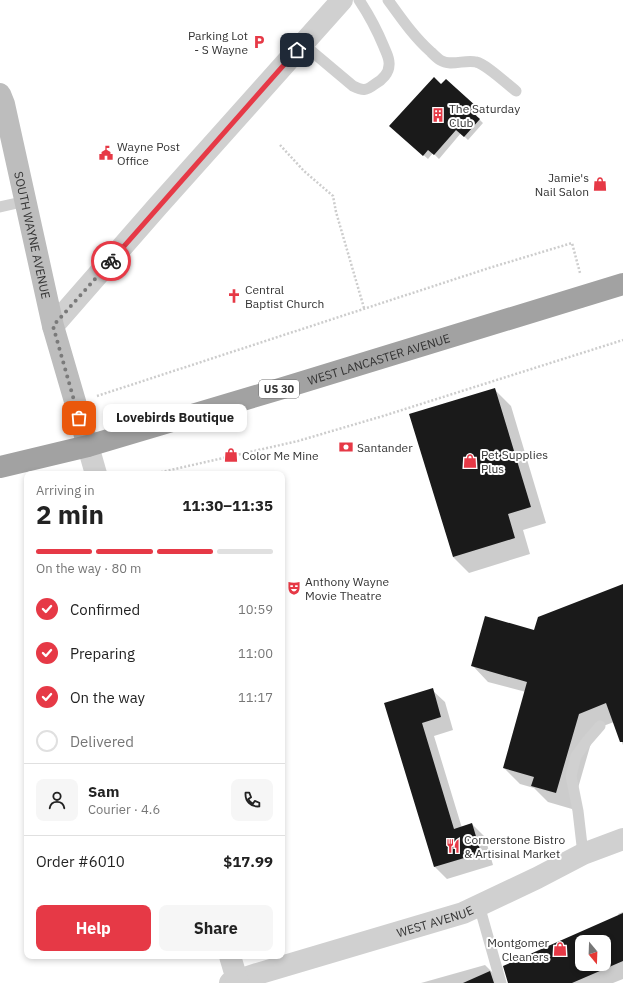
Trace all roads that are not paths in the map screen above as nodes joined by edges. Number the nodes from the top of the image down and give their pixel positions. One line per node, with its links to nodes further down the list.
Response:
1 (342, 0): 4 (street)
2 (359, 0): 4 (lane)
3 (388, 0): 5 (lane)
4 (303, 44): 10 (street)
5 (516, 91)
6 (0, 94): 7 (main road, SOUTH WAYNE AVENUE)
7 (26, 200): 8 (lane); 10 (main road, SOUTH WAYNE AVENUE)
8 (0, 207)
9 (623, 284): 11 (highway, WEST LANCASTER AVENUE / US 30)
10 (53, 326): 11 (main road, SOUTH WAYNE AVENUE)
11 (88, 446): 12 (highway, US 30); 13 (street)
12 (0, 467)
13 (95, 471)
14 (600, 726): 16 (lane)
15 (623, 839): 16 (street, WEST AVENUE)
16 (583, 854): 17 (street, WEST AVENUE)
17 (479, 905): 19 (street, WEST AVENUE); 20 (lane)
18 (231, 959): 19 (street)
19 (235, 982)
20 (501, 983)

